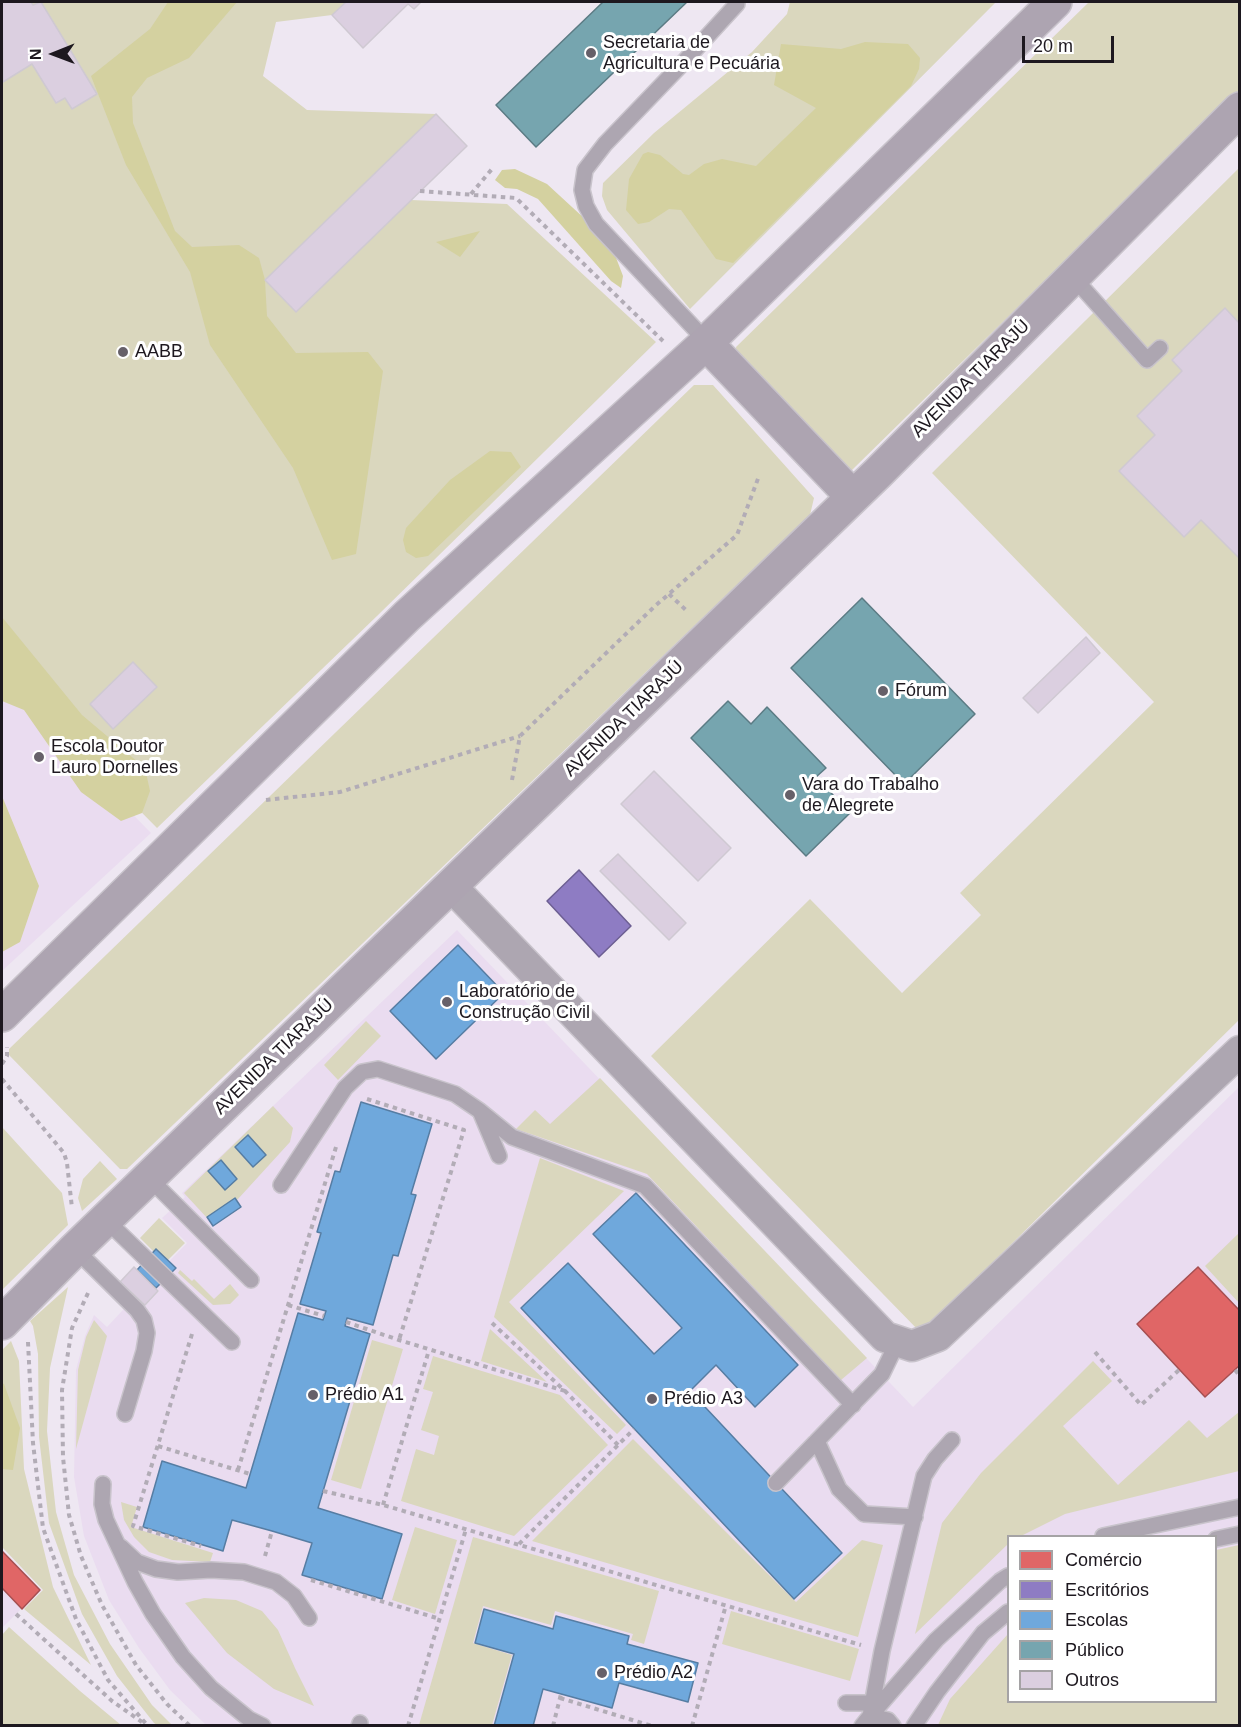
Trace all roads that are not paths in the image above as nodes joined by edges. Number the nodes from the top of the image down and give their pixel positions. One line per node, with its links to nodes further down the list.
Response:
1 (1055, 2): 5 (main road)
2 (737, 4): 5 (lane)
3 (1239, 109): 4 (main road, AVENIDA TIARAJÚ)
4 (1072, 277): 6 (lane); 7 (main road, AVENIDA TIARAJÚ)
5 (706, 342): 7 (main road); 9 (main road)
6 (1160, 348)
7 (853, 497): 8 (main road, AVENIDA TIARAJÚ)
8 (451, 886): 13 (main road, AVENIDA TIARAJÚ); 19 (street)
9 (2, 1015)
10 (1239, 1051): 19 (street)
11 (480, 1111): 12 (lane); 14 (lane); 20 (lane)
12 (500, 1156)
13 (149, 1178): 15 (main road, AVENIDA TIARAJÚ); 16 (lane)
14 (281, 1185)
15 (86, 1229): 17 (main road, AVENIDA TIARAJÚ); 18 (lane); 21 (lane)
16 (251, 1280)
17 (6, 1318)
18 (232, 1341)
19 (898, 1341): 20 (lane)
20 (853, 1404): 23 (lane)
21 (125, 1414)
22 (952, 1440): 27 (lane)
23 (817, 1441): 24 (lane); 27 (lane)
24 (776, 1483)
25 (103, 1484): 31 (lane)
26 (1239, 1507): 29 (lane)
27 (915, 1518): 36 (lane)
28 (1239, 1534): 30 (lane)
29 (1108, 1535)
30 (1217, 1539)
31 (115, 1542): 34 (lane); 37 (lane)
32 (1007, 1577): 36 (lane)
33 (1007, 1613): 39 (lane)
34 (309, 1618)
35 (846, 1703): 36 (lane)
36 (868, 1715): 38 (lane)
37 (263, 1725)
38 (893, 1725)
39 (914, 1725)

